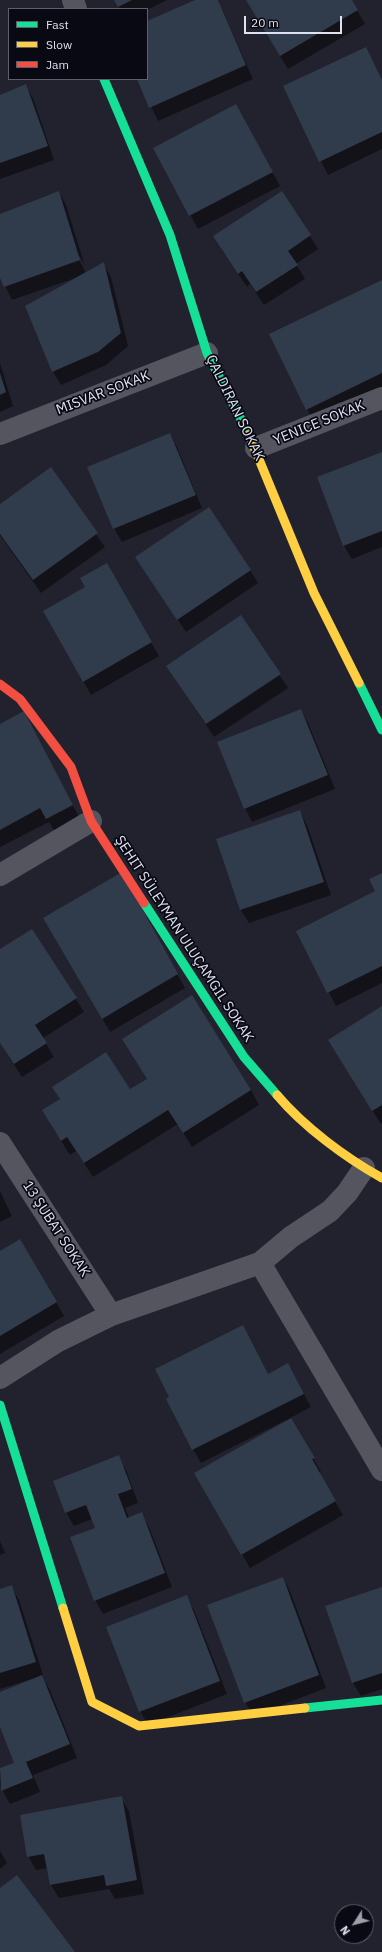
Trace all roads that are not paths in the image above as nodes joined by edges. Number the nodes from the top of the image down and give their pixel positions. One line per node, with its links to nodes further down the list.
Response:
1 (104, 80): 2 (street)
2 (207, 353): 4 (street, MISVAR SOKAK); 5 (street)
3 (382, 398): 5 (street, YENICE SOKAK)
4 (0, 434)
5 (256, 448): 7 (street)
6 (0, 684): 8 (street, ŞEHIT SÜLEYMAN ULUÇAMGIL SOKAK)
7 (382, 730)
8 (91, 822): 9 (street); 11 (street, ŞEHIT SÜLEYMAN ULUÇAMGIL SOKAK)
9 (0, 874)
10 (0, 1143): 13 (street, 13 ŞUBAT SOKAK)
11 (373, 1173): 12 (street)
12 (260, 1263): 13 (street); 16 (street)
13 (111, 1315): 14 (street)
14 (0, 1378)
15 (0, 1405): 17 (street)
16 (382, 1470)
17 (382, 1700)

